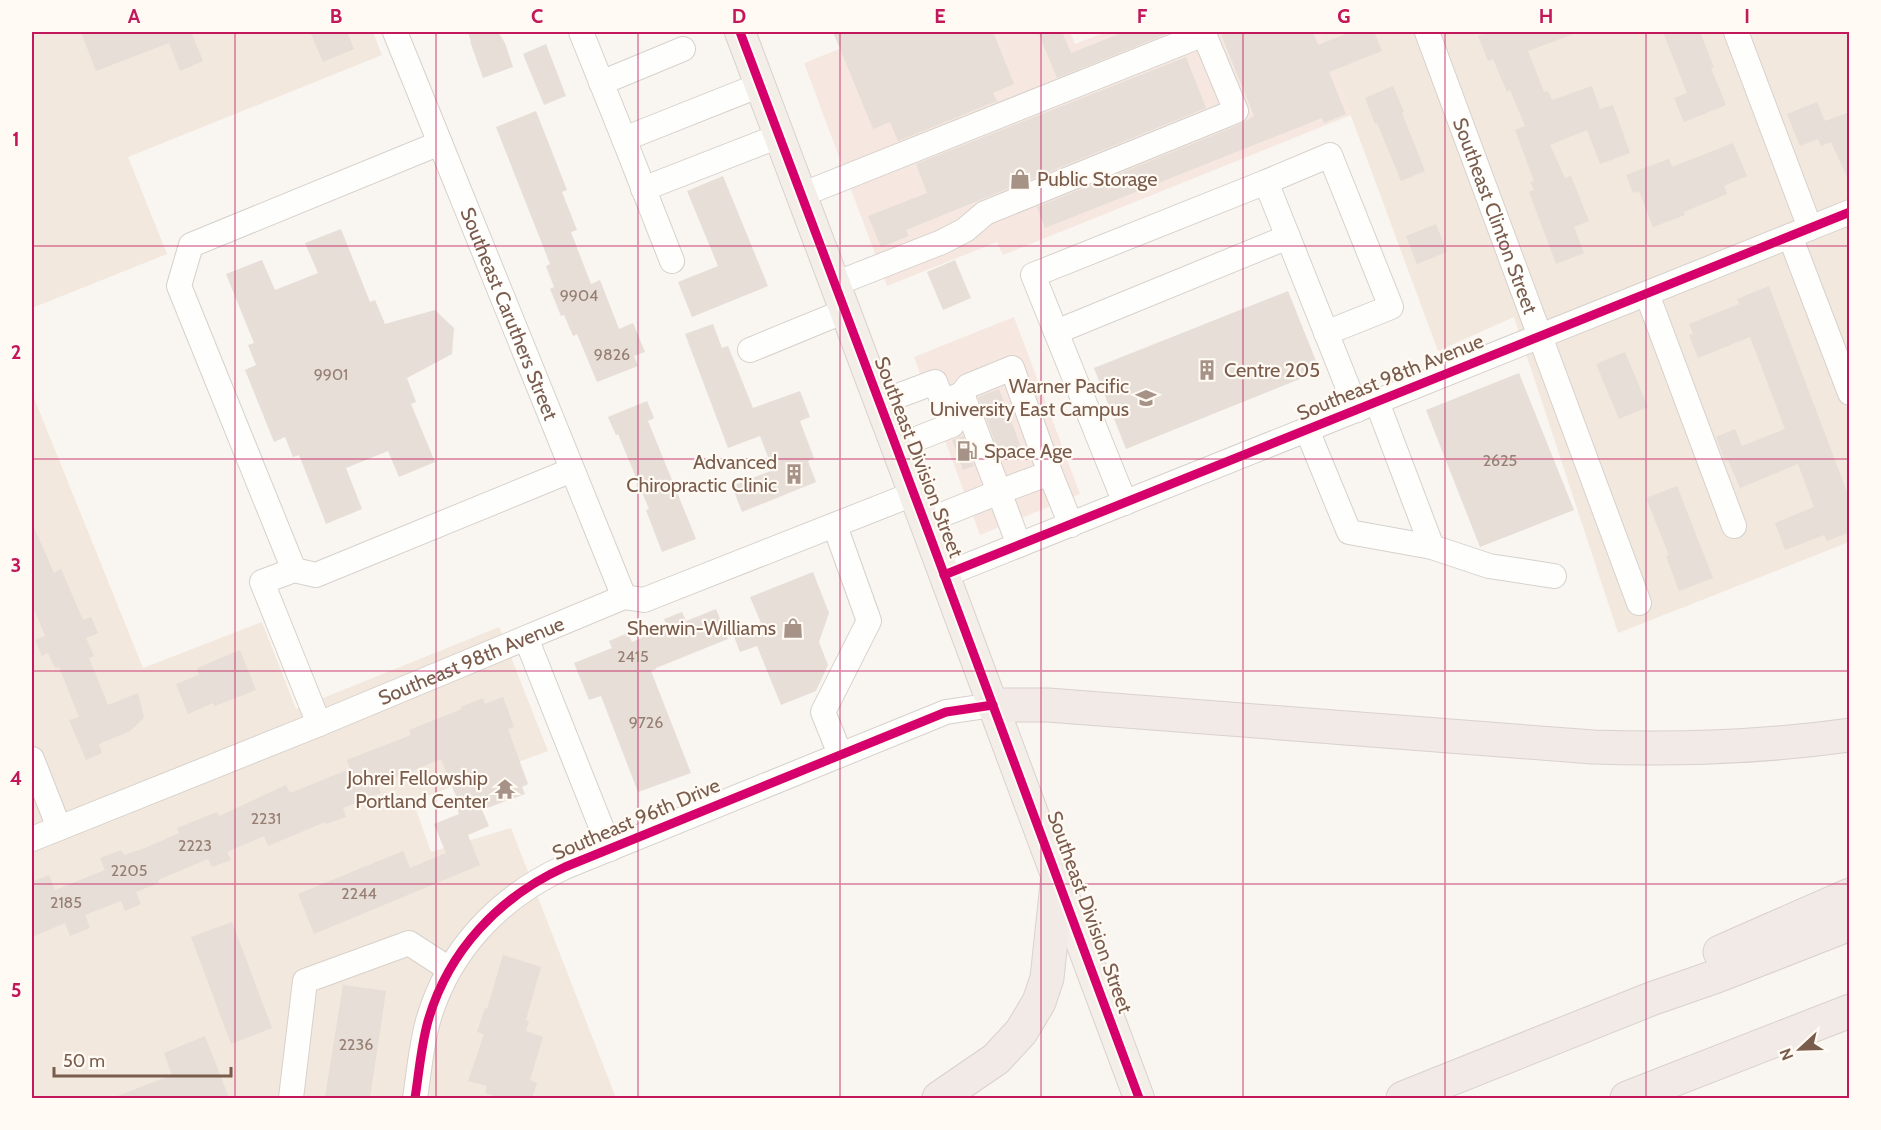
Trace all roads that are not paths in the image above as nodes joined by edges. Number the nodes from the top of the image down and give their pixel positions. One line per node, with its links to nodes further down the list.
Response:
1 (395, 32): 11 (street, Southeast Caruthers Street)
2 (581, 32): 7 (street)
3 (740, 32): 8 (main road, Southeast Division Street)
4 (1427, 32): 23 (street, Southeast Clinton Street)
5 (1736, 32): 16 (street)
6 (683, 49): 7 (street)
7 (601, 83): 10 (street)
8 (760, 85): 9 (main road, Southeast Division Street); 10 (street)
9 (779, 136): 13 (street); 14 (main road, Southeast Division Street)
10 (624, 139): 13 (street)
11 (440, 143): 31 (street, Southeast Caruthers Street); 42 (street)
12 (1266, 182): 17 (street); 21 (street); 22 (street)
13 (643, 189): 18 (street)
14 (801, 195): 20 (main road, Southeast Division Street); 20 (street)
15 (1850, 212): 16 (street, Southeast 98th Avenue)
16 (1800, 232): 19 (street, Southeast 98th Avenue); 25 (street)
17 (1288, 237): 21 (street); 22 (street)
18 (672, 261)
19 (1647, 294): 23 (street, Southeast 98th Avenue); 39 (street)
20 (840, 298): 24 (street); 27 (main road, Southeast Division Street)
21 (1056, 332): 35 (street)
22 (1326, 333): 28 (street)
23 (1541, 336): 28 (street, Southeast 98th Avenue); 46 (street, Southeast Clinton Street)
24 (750, 350)
25 (1850, 393)
26 (952, 398): 27 (street); 30 (street); 32 (street); 33 (street)
27 (879, 403): 30 (main road, Southeast Division Street)
28 (1367, 406): 29 (street, Southeast 98th Avenue); 41 (street)
29 (1307, 430): 35 (street, Southeast 98th Avenue); 41 (street)
30 (896, 447): 34 (main road, Southeast Division Street)
31 (572, 470): 42 (street); 45 (street, Southeast Caruthers Street)
32 (1050, 473): 33 (street); 37 (street)
33 (999, 492): 36 (street); 40 (street)
34 (913, 494): 36 (main road, Southeast Division Street); 38 (street, Southeast 98th Avenue)
35 (1125, 503): 37 (street, Southeast 98th Avenue)
36 (924, 522): 43 (main road, Southeast Division Street)
37 (1071, 525): 40 (street, Southeast 98th Avenue)
38 (835, 526): 45 (street, Southeast 98th Avenue); 51 (street)
39 (1734, 526)
40 (1019, 545): 43 (street, Southeast 98th Avenue)
41 (1432, 547): 44 (street)
42 (294, 570): 49 (street)
43 (944, 575): 48 (main road, Southeast Division Street)
44 (1554, 576)
45 (624, 597): 47 (street, Southeast 98th Avenue)
46 (1639, 603)
47 (526, 638): 49 (street, Southeast 98th Avenue); 55 (street)
48 (993, 705): 50 (highway); 51 (street, Southeast 96th Drive); 56 (main road, Southeast Division Street)
49 (320, 724): 53 (street, Southeast 98th Avenue)
50 (1850, 735)
51 (840, 754): 55 (street, Southeast 96th Drive)
52 (32, 759): 53 (street)
53 (59, 828): 54 (street, Southeast 98th Avenue)
54 (32, 838)
55 (610, 849): 59 (street, Southeast 96th Drive)
56 (1058, 875): 64 (highway); 65 (main road, Southeast Division Street)
57 (1850, 895): 60 (highway)
58 (1850, 924): 60 (highway)
59 (449, 969): 62 (street); 63 (street, Southeast 96th Drive)
60 (1652, 999): 66 (highway)
61 (1850, 1011): 67 (highway)
62 (291, 1098)
63 (415, 1098)
64 (939, 1098)
65 (1139, 1098)
66 (1403, 1098)
67 (1628, 1098)

